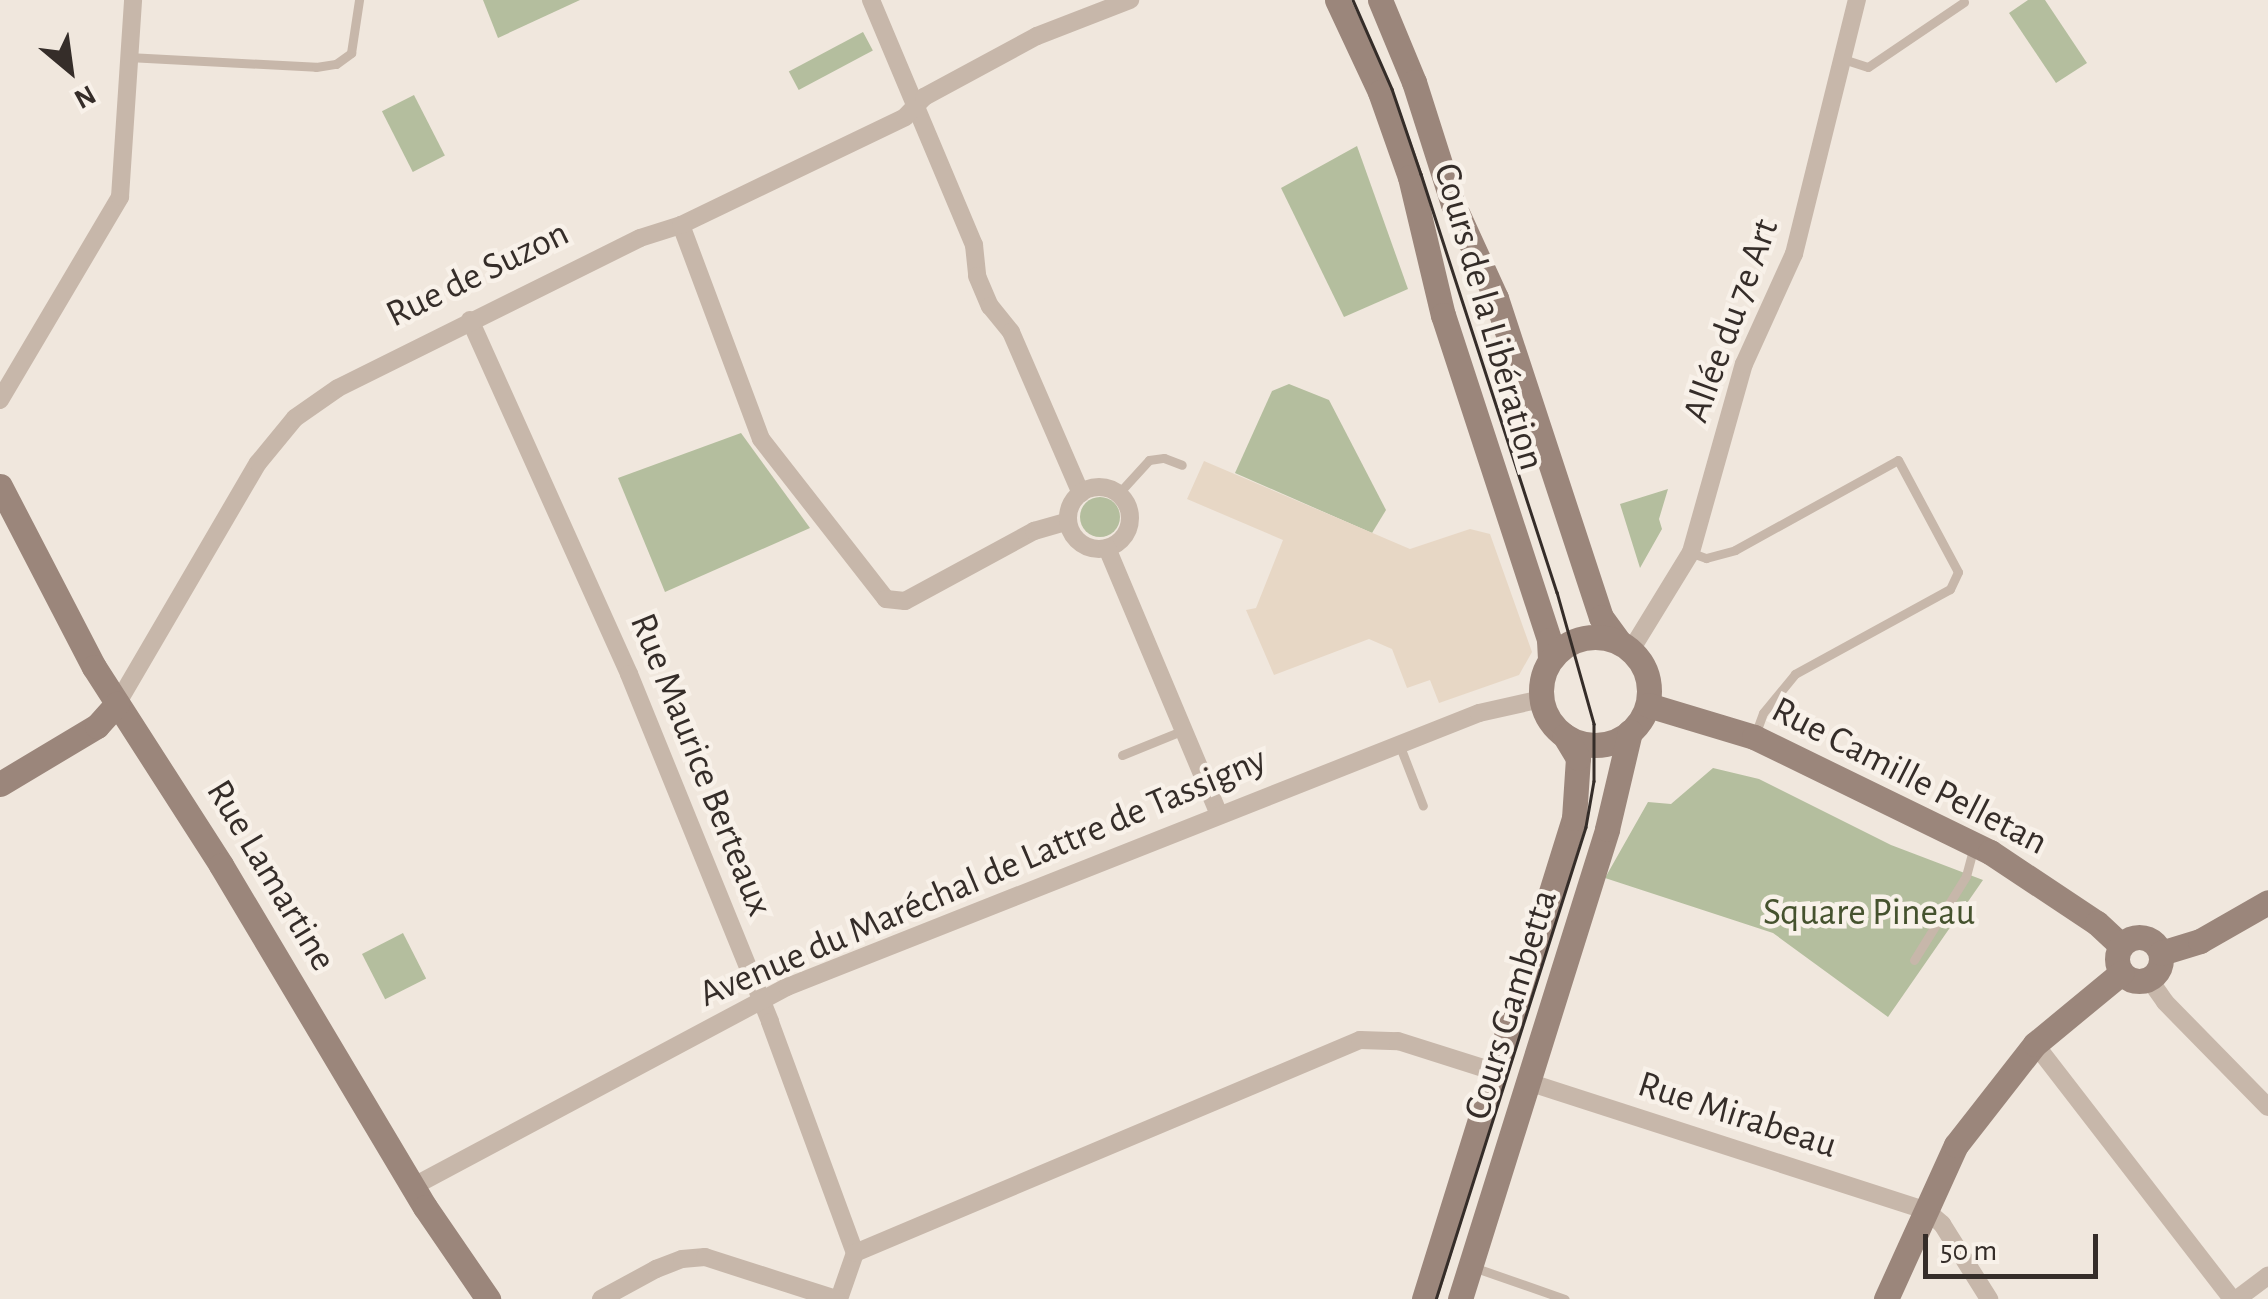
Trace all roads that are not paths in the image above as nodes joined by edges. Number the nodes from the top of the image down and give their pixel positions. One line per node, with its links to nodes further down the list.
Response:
1 (125, 0): 2 (street)
2 (133, 0): 10 (street)
3 (359, 0): 10 (lane)
4 (871, 0): 12 (street)
5 (1130, 0): 12 (street, Rue de Suzon)
6 (1337, 0): 24 (main road, Cours de la Libération)
7 (1380, 0): 23 (main road, Cours de la Libération)
8 (1857, 0): 11 (street, Allée du 7e Art)
9 (1964, 2): 11 (lane)
10 (128, 57): 15 (street)
11 (1842, 58): 22 (street, Allée du 7e Art)
12 (916, 106): 13 (street, Rue de Suzon); 18 (street)
13 (680, 226): 14 (street, Rue de Suzon); 20 (street)
14 (470, 320): 26 (street, Rue de Suzon); 44 (street, Rue Maurice Berteaux)
15 (0, 400)
16 (1182, 465): 19 (lane)
17 (0, 486): 26 (main road, Rue Lamartine)
18 (1080, 494): 19 (street); 20 (street)
19 (1118, 494): 21 (street)
20 (1068, 522): 21 (street)
21 (1107, 548): 28 (street)
22 (1691, 552): 23 (street, Allée du 7e Art); 31 (lane)
23 (1625, 646): 24 (main road); 27 (main road)
24 (1550, 660): 25 (main road)
25 (1542, 699): 30 (main road); 32 (street, Avenue du Maréchal de Lattre de Tassigny)
26 (117, 704): 34 (main road, Rue de Suzon); 49 (main road, Rue Lamartine)
27 (1648, 705): 29 (main road); 31 (main road, Rue Camille Pelletan)
28 (1184, 730): 33 (lane); 36 (street)
29 (1630, 732): 30 (main road); 47 (main road, Cours Gambetta)
30 (1565, 736): 46 (main road, Cours Gambetta)
31 (1754, 737): 37 (main road, Rue Camille Pelletan)
32 (1400, 744): 35 (lane); 36 (street, Avenue du Maréchal de Lattre de Tassigny)
33 (1122, 754)
34 (0, 784)
35 (1423, 806)
36 (1219, 814): 44 (street, Avenue du Maréchal de Lattre de Tassigny)
37 (1975, 844): 39 (main road, Rue Camille Pelletan); 41 (lane)
38 (2268, 902): 40 (main road, Rue Camille Pelletan)
39 (2121, 945): 40 (main road, Rue Camille Pelletan); 42 (main road)
40 (2160, 953): 43 (main road)
41 (1914, 960)
42 (2121, 972): 43 (main road); 45 (main road)
43 (2149, 979): 48 (street)
44 (761, 998): 49 (street, Avenue du Maréchal de Lattre de Tassigny); 51 (street, Rue Maurice Berteaux)
45 (2034, 1044): 50 (main road); 62 (street)
46 (1496, 1072): 51 (street); 57 (main road, Cours Gambetta)
47 (1528, 1082): 50 (street, Rue Mirabeau); 52 (main road, Cours Gambetta)
48 (2268, 1108)
49 (414, 1186): 54 (main road, Rue Lamartine)
50 (1927, 1211): 60 (main road); 61 (street)
51 (855, 1253): 56 (street)
52 (1470, 1266): 58 (main road, Cours Gambetta); 59 (lane)
53 (2268, 1276): 62 (street)
54 (488, 1299)
55 (601, 1299): 56 (street)
56 (838, 1299)
57 (1424, 1299)
58 (1460, 1299)
59 (1565, 1299)
60 (1886, 1299)
61 (1988, 1299)
62 (2235, 1299)

